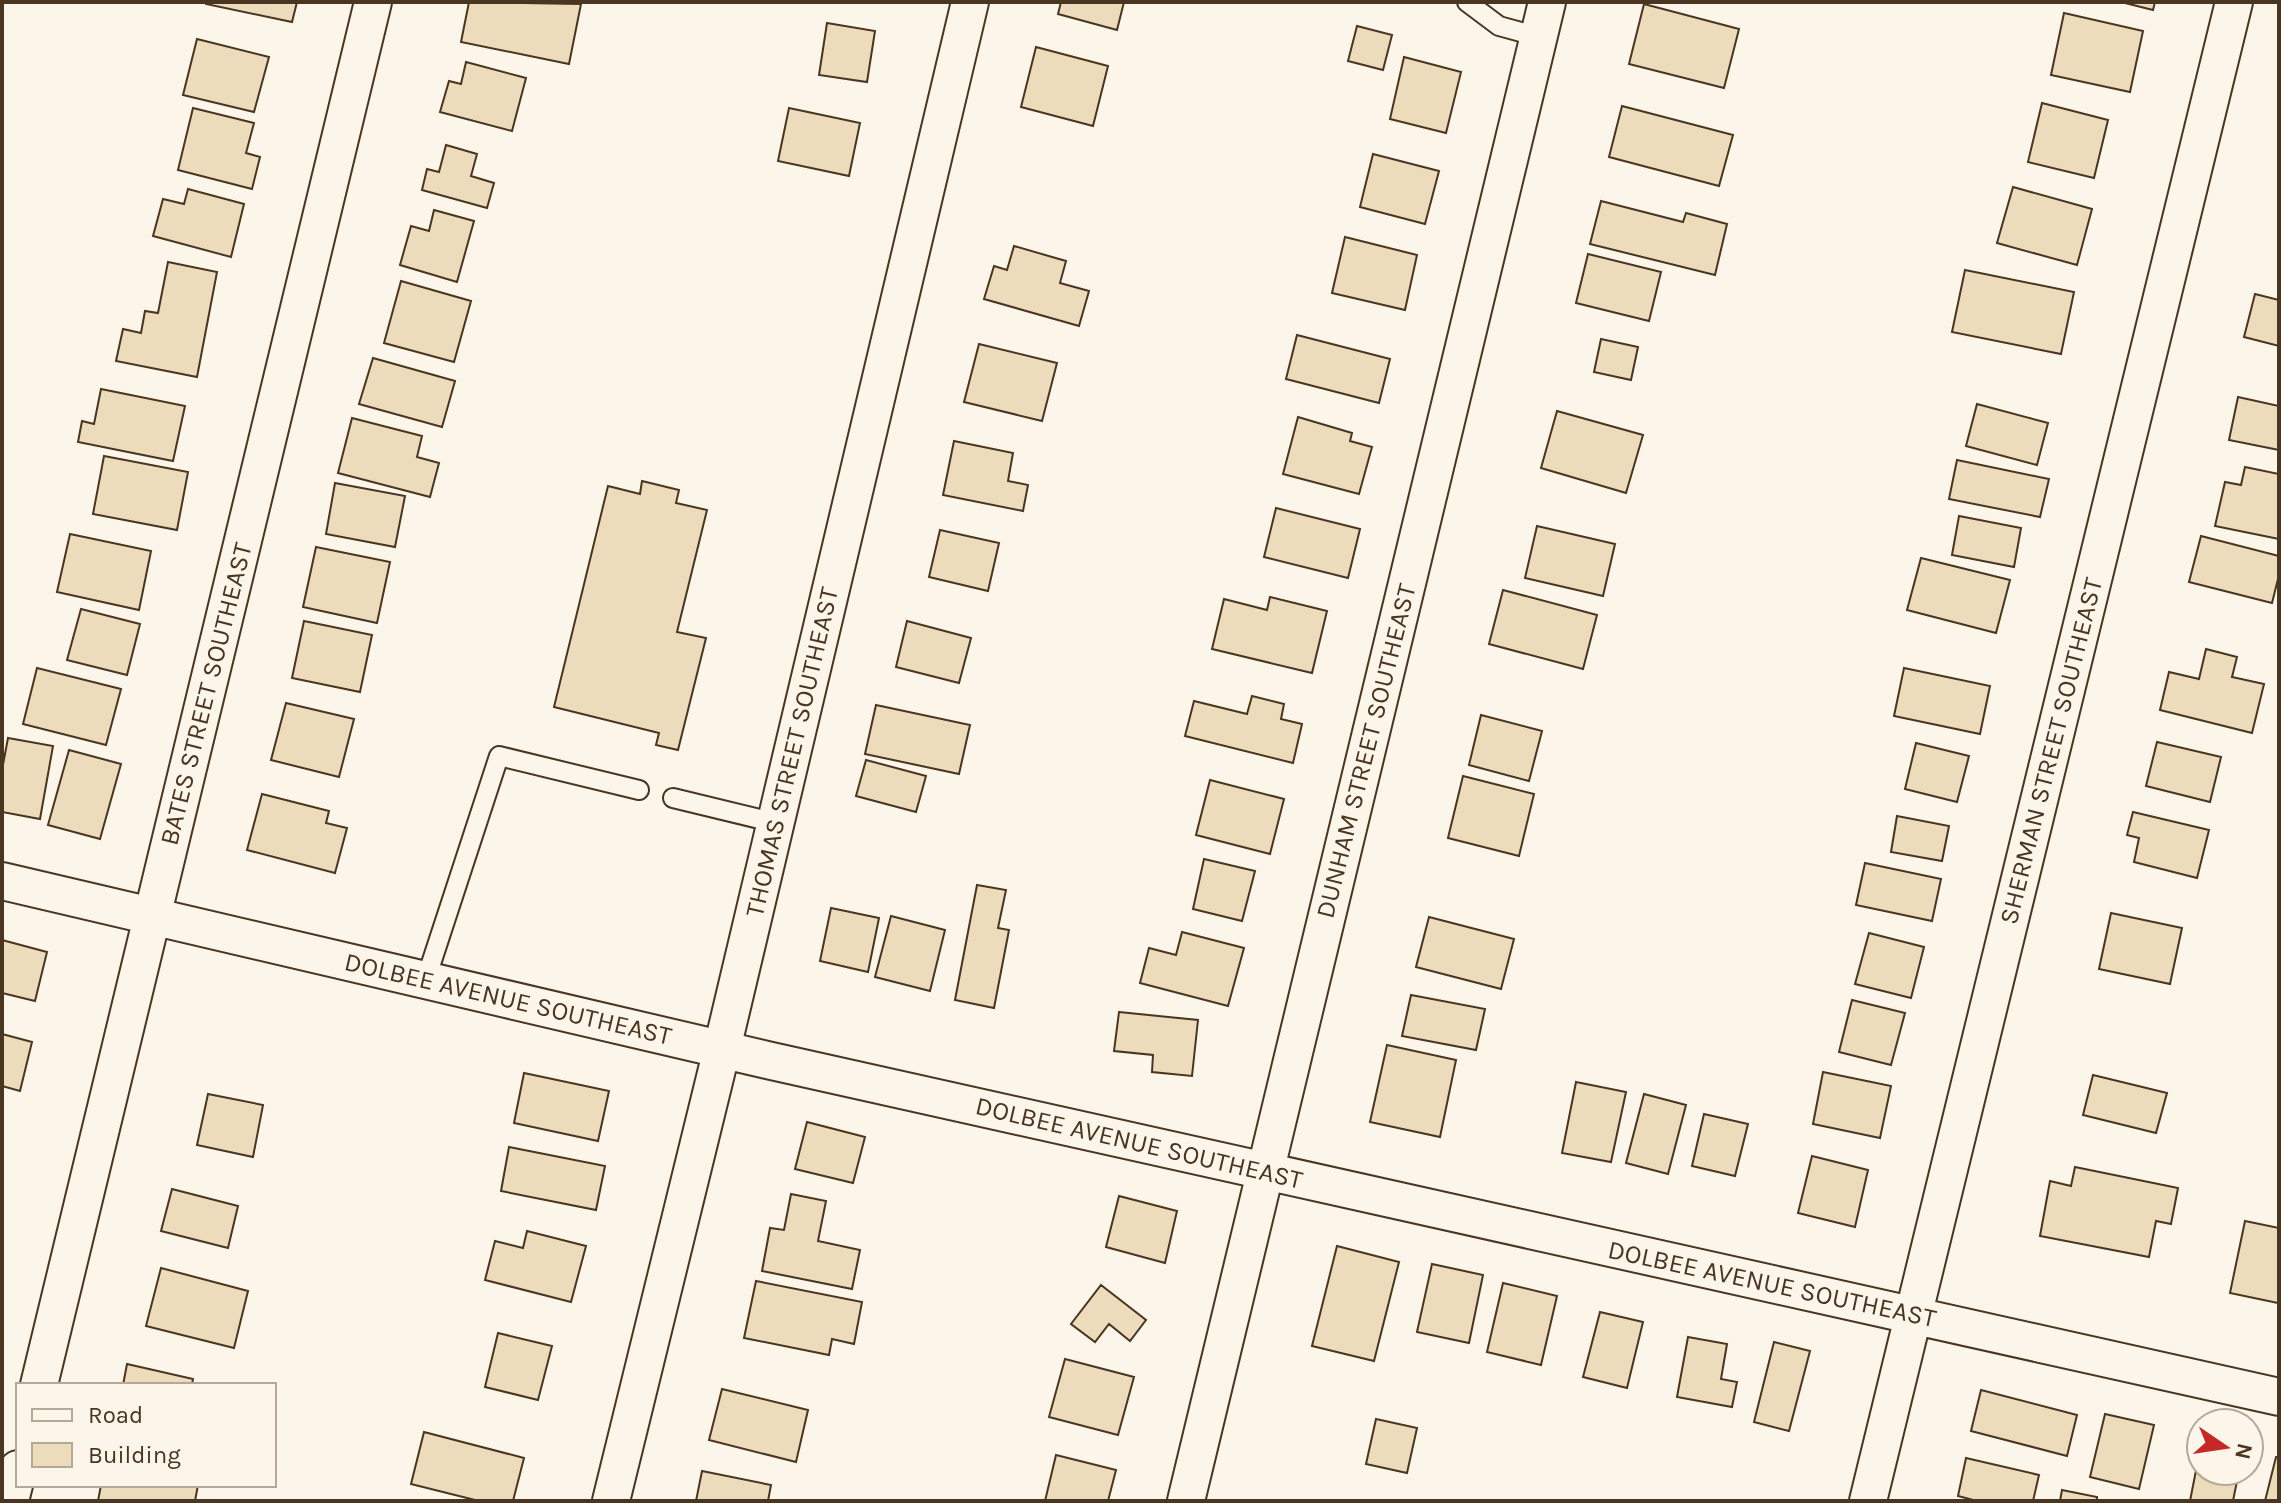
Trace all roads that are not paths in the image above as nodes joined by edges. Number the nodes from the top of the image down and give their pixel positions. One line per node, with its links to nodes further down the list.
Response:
1 (373, 2): 11 (street, BATES STREET SOUTHEAST)
2 (970, 2): 9 (street, THOMAS STREET SOUTHEAST)
3 (1467, 2): 6 (lane)
4 (1547, 2): 6 (street, DUNHAM STREET SOUTHEAST)
5 (2234, 2): 15 (street, SHERMAN STREET SOUTHEAST)
6 (1539, 37): 14 (street, DUNHAM STREET SOUTHEAST)
7 (639, 790): 12 (lane)
8 (673, 798): 9 (lane)
9 (776, 823): 13 (street, THOMAS STREET SOUTHEAST)
10 (2, 881): 11 (street, DOLBEE AVENUE SOUTHEAST)
11 (153, 914): 12 (street, DOLBEE AVENUE SOUTHEAST); 16 (street, BATES STREET SOUTHEAST)
12 (426, 979): 13 (street, DOLBEE AVENUE SOUTHEAST)
13 (722, 1049): 14 (street, DOLBEE AVENUE SOUTHEAST); 20 (street, THOMAS STREET SOUTHEAST)
14 (1264, 1171): 15 (street, DOLBEE AVENUE SOUTHEAST); 21 (street, DUNHAM STREET SOUTHEAST)
15 (1913, 1315): 17 (street, DOLBEE AVENUE SOUTHEAST); 22 (street, SHERMAN STREET SOUTHEAST)
16 (39, 1383)
17 (2279, 1397)
18 (16, 1477): 19 (street)
19 (10, 1501)
20 (611, 1501)
21 (1186, 1501)
22 (1868, 1501)

